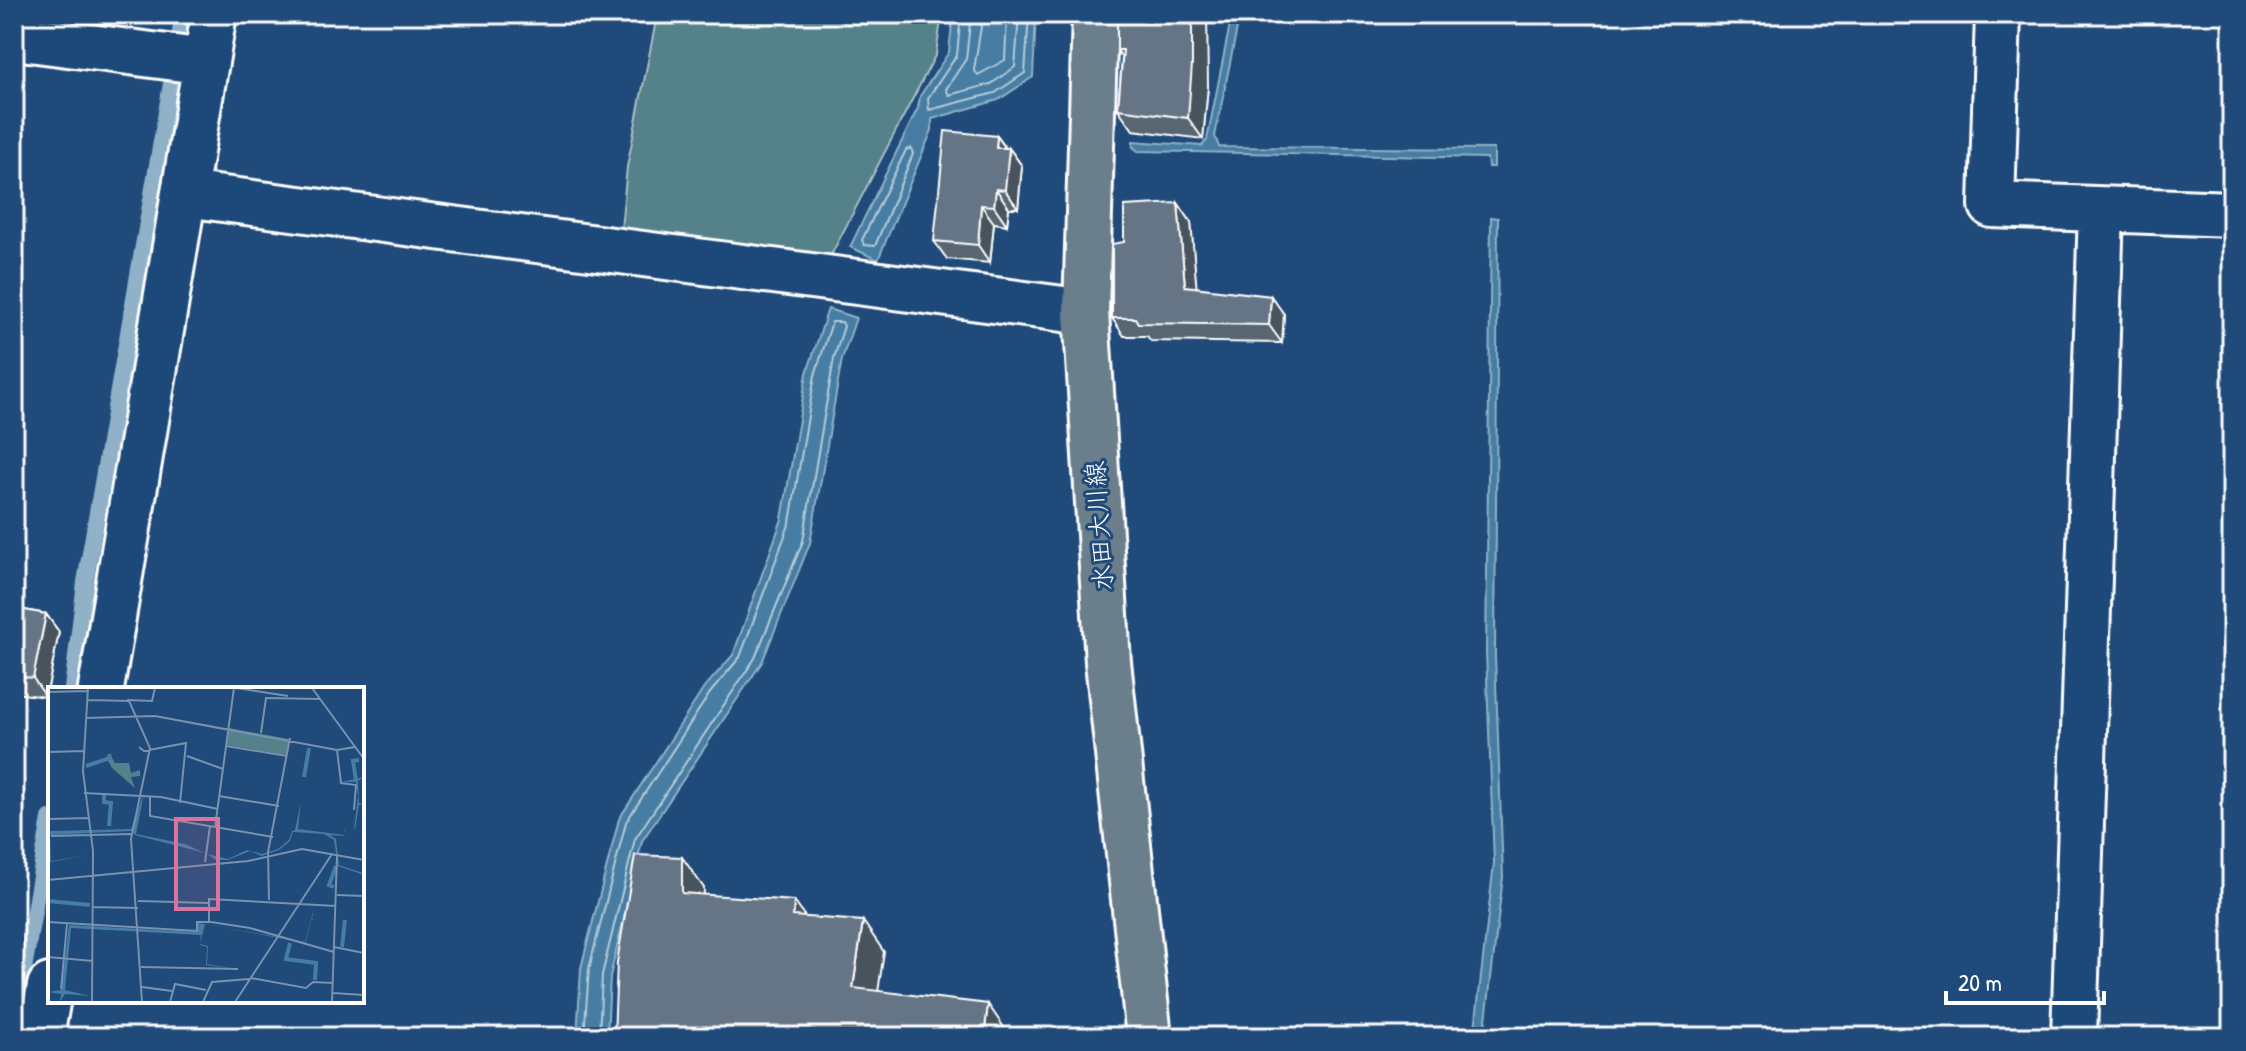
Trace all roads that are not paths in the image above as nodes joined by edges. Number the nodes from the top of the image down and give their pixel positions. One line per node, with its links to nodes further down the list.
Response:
1 (214, 14): 5 (street)
2 (1095, 14): 9 (main road, 水田大川線)
3 (1998, 14): 7 (street)
4 (14, 37): 5 (street)
5 (206, 62): 6 (street)
6 (185, 194): 9 (street); 10 (street)
7 (2101, 210): 8 (street); 14 (street)
8 (2232, 214)
9 (1086, 312): 13 (main road, 水田大川線)
10 (101, 687)
11 (48, 997): 12 (street)
12 (41, 1037)
13 (1149, 1037)
14 (2074, 1037)

